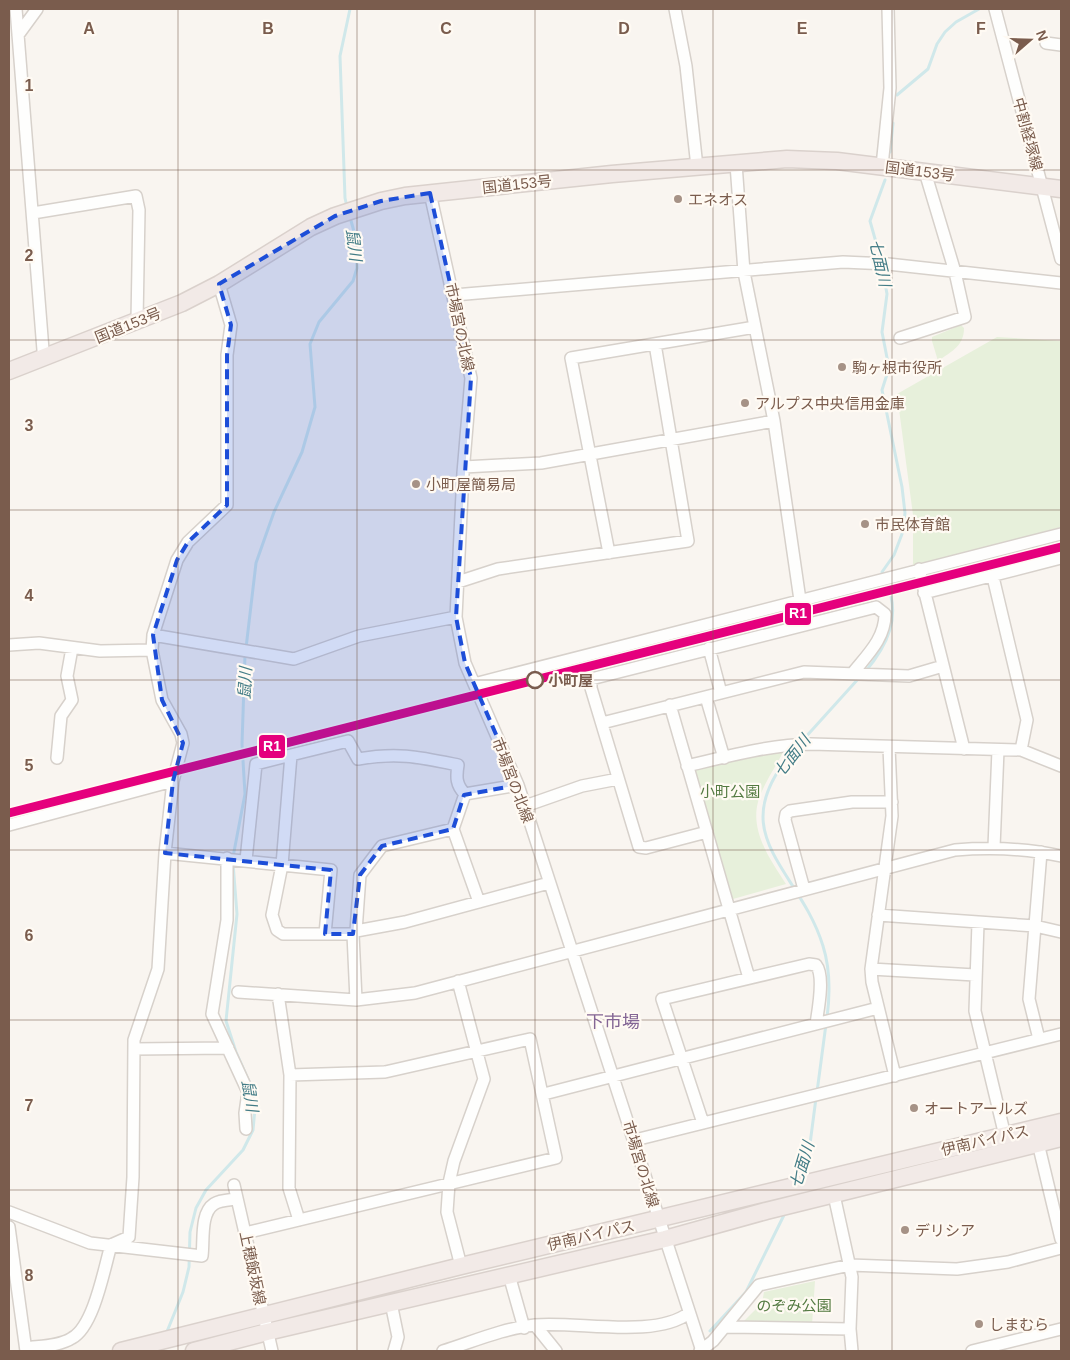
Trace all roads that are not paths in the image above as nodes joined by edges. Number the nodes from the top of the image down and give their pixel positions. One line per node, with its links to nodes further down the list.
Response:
1 (16, 9): 6 (street)
2 (37, 9): 6 (street)
3 (675, 9): 11 (street)
4 (888, 9): 10 (street)
5 (995, 9): 13 (street, 中割経塚線)
6 (18, 35): 16 (street)
7 (1046, 43): 8 (street)
8 (1061, 45)
9 (736, 164): 10 (highway, 国道153号); 11 (highway, 国道153号); 18 (street)
10 (882, 166): 12 (highway, 国道153号)
11 (697, 167): 15 (highway, 国道153号)
12 (925, 172): 13 (highway, 国道153号); 19 (street)
13 (1042, 187): 14 (highway, 国道153号); 17 (street, 中割経塚線)
14 (1061, 190)
15 (430, 193): 21 (highway, 国道153号); 22 (street, 市場宮の北線)
16 (33, 213): 23 (street); 27 (street)
17 (1061, 259)
18 (744, 272): 19 (street); 22 (street); 24 (street)
19 (955, 272): 20 (street); 25 (street)
20 (1061, 283)
21 (219, 284): 23 (highway, 国道153号); 42 (street)
22 (454, 295): 32 (street, 市場宮の北線)
23 (137, 321): 27 (highway, 国道153号)
24 (755, 327): 26 (street); 29 (street)
25 (900, 338)
26 (655, 344): 30 (street); 31 (street)
27 (46, 357): 28 (highway, 国道153号)
28 (9, 371)
29 (774, 421): 30 (street); 40 (street)
30 (671, 439): 31 (street); 34 (street)
31 (590, 454): 32 (street); 34 (street)
32 (464, 467): 38 (street, 市場宮の北線)
33 (1061, 534): 36 (street)
34 (609, 553): 38 (street)
35 (1060, 562): 37 (street)
36 (919, 569): 39 (street); 40 (street)
37 (993, 577): 39 (street); 57 (street)
38 (458, 582): 41 (street, 市場宮の北線)
39 (924, 593): 47 (street)
40 (800, 600): 49 (street)
41 (456, 616): 42 (street); 49 (street, 市場宮の北線)
42 (153, 635): 46 (street)
43 (9, 645): 44 (street)
44 (72, 648): 46 (street); 59 (street)
45 (709, 648): 48 (street); 50 (street); 53 (street)
46 (152, 650): 64 (street)
47 (943, 666): 48 (street); 55 (street)
48 (853, 674): 50 (street)
49 (474, 684): 65 (street, 市場宮の北線)
50 (720, 693): 51 (street)
51 (706, 696): 52 (street); 60 (street)
52 (670, 705): 53 (street); 61 (street)
53 (602, 723): 63 (street)
54 (889, 748): 55 (street); 60 (street); 67 (street)
55 (964, 749): 56 (street)
56 (998, 750): 57 (street); 72 (street)
57 (1021, 750): 62 (street)
58 (291, 755): 66 (street); 77 (street); 78 (street)
59 (57, 758)
60 (724, 758): 61 (street)
61 (687, 766): 71 (street)
62 (1061, 766)
63 (618, 778): 68 (street); 71 (street)
64 (173, 781): 69 (street); 74 (street)
65 (518, 785): 66 (street); 68 (street, 市場宮の北線)
66 (465, 794): 70 (street)
67 (892, 802): 79 (street); 81 (street)
68 (524, 806): 80 (street, 市場宮の北線)
69 (9, 825)
70 (453, 829): 82 (street); 88 (street)
71 (707, 832): 83 (street)
72 (994, 847): 73 (street); 79 (street)
73 (1041, 852): 75 (street); 86 (street)
74 (165, 853): 76 (street); 103 (street)
75 (1061, 856)
76 (227, 858): 77 (street); 102 (street)
77 (244, 860): 78 (street)
78 (282, 865): 89 (street); 89 (street)
79 (885, 868): 81 (street); 84 (street)
80 (549, 883): 82 (street); 90 (street, 市場宮の北線)
81 (802, 889): 83 (street)
82 (479, 902): 88 (street)
83 (729, 909): 90 (street); 93 (street)
84 (878, 915): 85 (street); 91 (street)
85 (978, 923): 86 (street); 92 (street)
86 (1035, 926): 87 (street); 101 (street)
87 (1061, 932)
88 (354, 933): 89 (street); 97 (street)
89 (325, 934)
90 (571, 950): 94 (street); 109 (street, 市場宮の北線)
91 (871, 969): 92 (street); 98 (street)
92 (975, 975): 105 (street)
93 (748, 978): 99 (street); 106 (street)
94 (458, 981): 97 (street); 104 (street)
95 (238, 992): 96 (street)
96 (278, 994): 97 (street); 107 (street)
97 (356, 1000)
98 (878, 1008): 99 (street); 108 (street)
99 (818, 1024): 106 (street)
100 (1061, 1034): 101 (street)
101 (1039, 1039): 105 (street)
102 (228, 1048): 103 (street); 113 (street)
103 (134, 1049): 129 (street)
104 (476, 1053): 107 (street); 110 (street); 118 (street)
105 (984, 1053): 108 (street); 114 (street)
106 (682, 1059): 109 (street); 112 (street)
107 (290, 1075): 124 (street)
108 (895, 1076): 112 (street)
109 (614, 1077): 110 (street); 116 (street, 市場宮の北線)
110 (544, 1094): 118 (street)
111 (1061, 1122): 114 (highway, 伊南バイパス)
112 (703, 1123): 116 (street)
113 (246, 1129)
114 (1005, 1136): 123 (highway, 伊南バイパス)
115 (1061, 1138): 117 (highway, 伊南バイパス)
116 (635, 1140): 123 (street, 市場宮の北線)
117 (1038, 1143): 120 (highway, 伊南バイパス); 128 (street)
118 (449, 1183): 124 (street); 131 (street)
119 (234, 1185): 121 (street, 上穂飯坂線)
120 (834, 1195): 127 (highway, 伊南バイパス); 132 (street)
121 (237, 1199): 126 (street, 上穂飯坂線); 129 (street)
122 (9, 1212): 129 (street)
123 (658, 1219): 127 (street, 市場宮の北線); 131 (highway, 伊南バイパス)
124 (299, 1220): 126 (street)
125 (9, 1227): 142 (street)
126 (245, 1233): 136 (street, 上穂飯坂線)
127 (665, 1239): 133 (highway, 伊南バイパス); 135 (street, 市場宮の北線)
128 (1061, 1239)
129 (111, 1246): 142 (street)
130 (1061, 1248): 132 (street)
131 (460, 1266): 136 (highway, 伊南バイパス)
132 (850, 1266): 138 (street); 139 (street)
133 (509, 1275): 134 (highway, 伊南バイパス); 137 (street)
134 (391, 1303): 141 (highway, 伊南バイパス); 146 (street)
135 (689, 1313): 137 (street); 149 (street, 市場宮の北線)
136 (263, 1316): 141 (street, 上穂飯坂線); 143 (highway, 伊南バイパス)
137 (529, 1326): 147 (street); 148 (street)
138 (725, 1327): 139 (street); 149 (street)
139 (850, 1329): 150 (street)
140 (1061, 1329): 151 (street)
141 (267, 1332): 144 (highway, 伊南バイパス); 145 (street, 上穂飯坂線)
142 (26, 1350)
143 (121, 1351)
144 (194, 1351)
145 (272, 1351)
146 (394, 1351)
147 (443, 1351)
148 (556, 1351)
149 (701, 1351)
150 (852, 1351)
151 (972, 1351)

